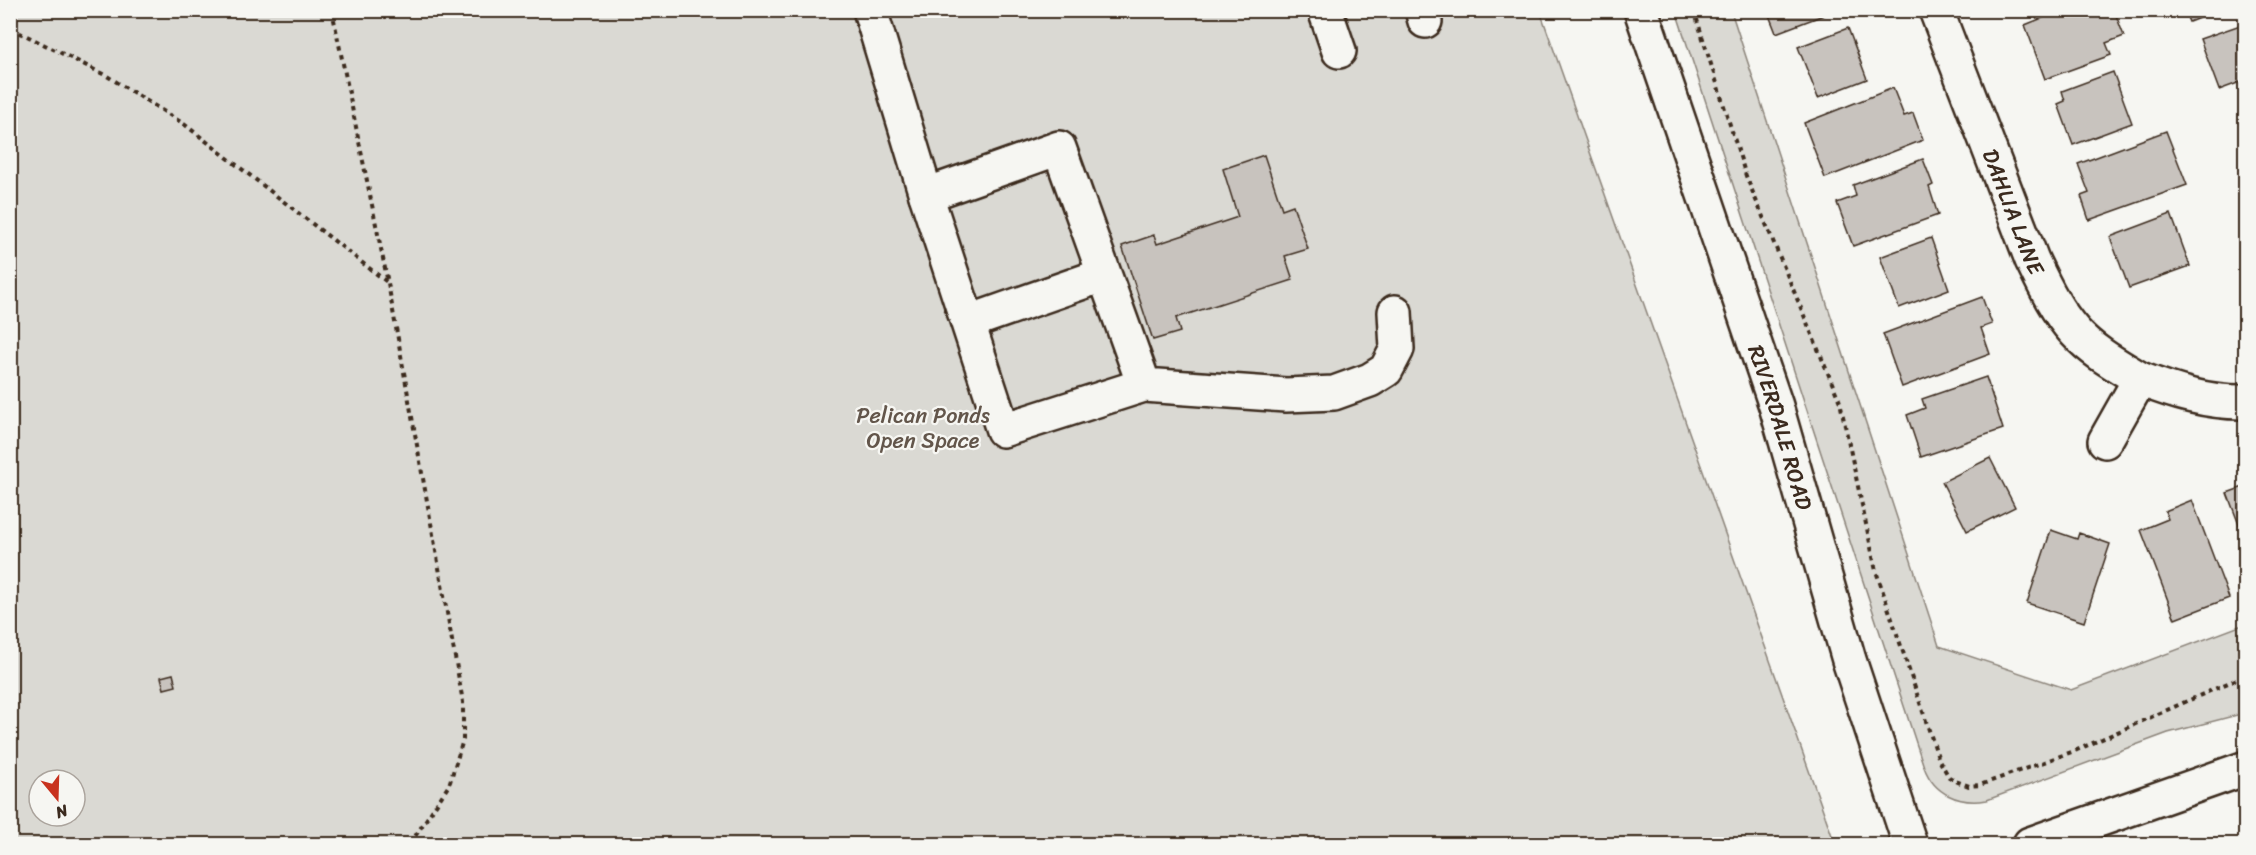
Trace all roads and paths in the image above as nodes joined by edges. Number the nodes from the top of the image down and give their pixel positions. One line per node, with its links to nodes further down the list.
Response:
1 (332, 10): 11 (path)
2 (870, 10): 9 (street)
3 (1325, 10): 8 (street)
4 (1641, 10): 21 (street, RIVERDALE ROAD)
5 (1694, 10): 18 (path)
6 (1936, 10): 14 (street, DAHLIA LANE)
7 (10, 30): 11 (path)
8 (1339, 51)
9 (927, 195): 10 (street); 13 (street)
10 (1103, 275): 13 (street); 15 (street)
11 (388, 283): 20 (path)
12 (1395, 312): 15 (street)
13 (969, 322): 15 (street)
14 (2140, 379): 16 (street, DAHLIA LANE); 17 (street)
15 (1144, 385)
16 (2246, 402)
17 (2105, 441)
18 (2246, 675)
19 (2246, 768): 22 (street)
20 (410, 844)
21 (1910, 844)
22 (2030, 844)

